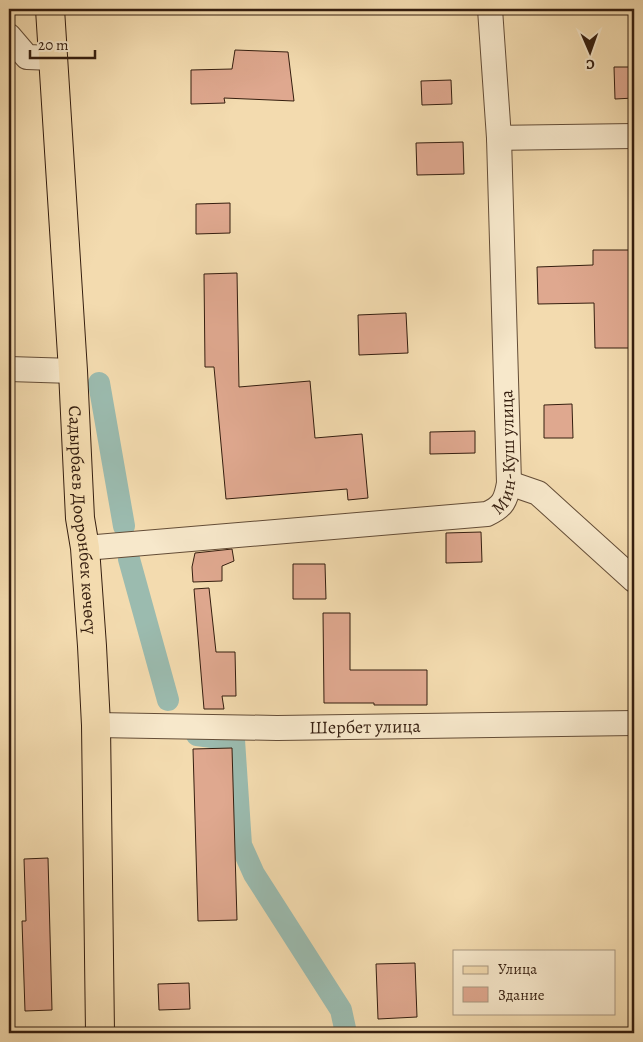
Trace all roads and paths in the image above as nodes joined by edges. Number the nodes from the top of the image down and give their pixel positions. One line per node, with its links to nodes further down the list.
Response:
1 (50, 9): 5 (main road, Садырбаев Дооронбек көчөсү)
2 (490, 9): 7 (street, Мин-Куш улица)
3 (9, 36): 4 (street)
4 (18, 58): 5 (street)
5 (54, 58): 9 (main road, Садырбаев Дооронбек көчөсү)
6 (634, 136): 7 (street)
7 (500, 138): 10 (street, Мин-Куш улица)
8 (9, 369): 9 (street)
9 (73, 370): 11 (main road, Садырбаев Дооронбек көчөсү)
10 (509, 483): 11 (street, Мин-Куш улица); 12 (street)
11 (85, 548): 14 (main road, Садырбаев Дооронбек көчөсү)
12 (634, 580)
13 (634, 723): 14 (street, Шербет улица)
14 (96, 725): 15 (main road, Садырбаев Дооронбек көчөсү)
15 (100, 1033)

